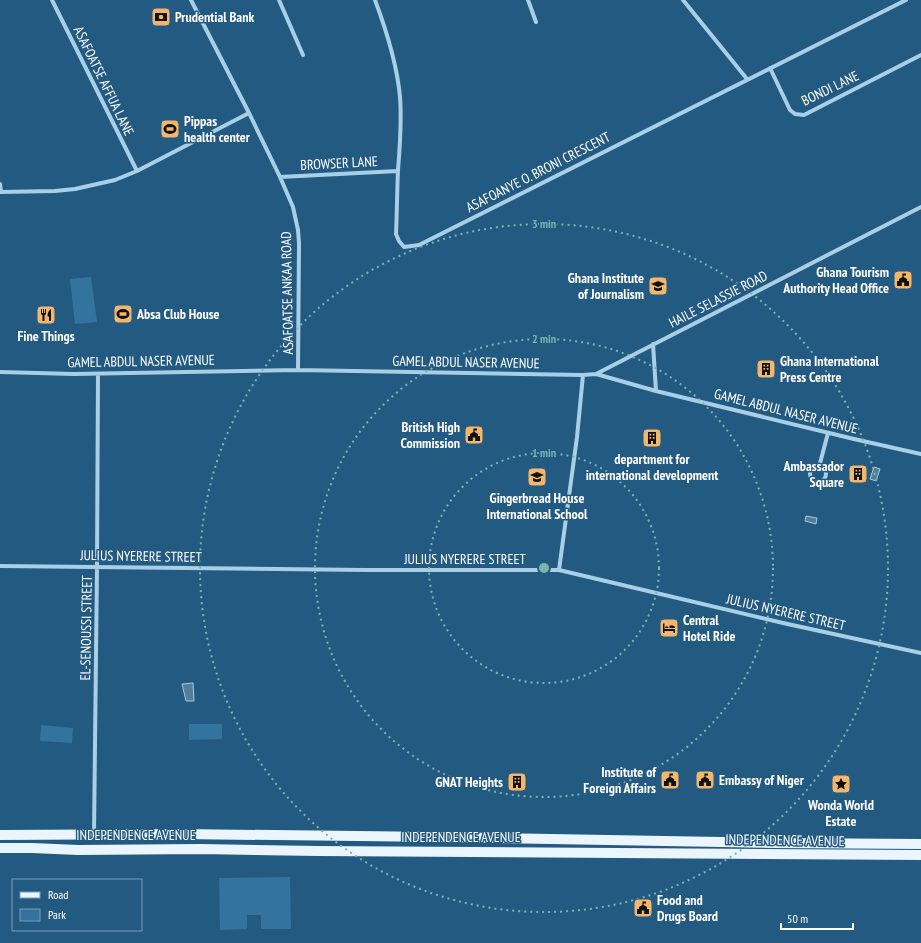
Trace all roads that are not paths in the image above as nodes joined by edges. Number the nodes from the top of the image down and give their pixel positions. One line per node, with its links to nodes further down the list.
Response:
1 (52, 0): 14 (street, ASAFOATSE AFFUA LANE)
2 (191, 0): 13 (street, ASAFOATSE ANKAA ROAD)
3 (279, 0): 9 (street)
4 (375, 0): 15 (street, ASAFOANYE O. BRONI CRESCENT)
5 (528, 0): 8 (street)
6 (683, 0): 12 (street)
7 (906, 0): 11 (street, ASAFOANYE O. BRONI CRESCENT)
8 (536, 22)
9 (303, 55)
10 (921, 55): 11 (street, BONDI LANE)
11 (770, 68): 12 (street, ASAFOANYE O. BRONI CRESCENT)
12 (747, 79): 15 (street, ASAFOANYE O. BRONI CRESCENT)
13 (249, 113): 14 (street); 16 (street, ASAFOATSE ANKAA ROAD)
14 (137, 171): 18 (street)
15 (398, 172): 16 (street, BROWSER LANE)
16 (280, 177): 21 (street, ASAFOATSE ANKAA ROAD)
17 (0, 184): 18 (street)
18 (1, 192)
19 (921, 207): 20 (street, HAILE SELASSIE ROAD)
20 (653, 344): 25 (street, HAILE SELASSIE ROAD); 26 (street)
21 (298, 370): 23 (street, GAMEL ABDUL NASER AVENUE); 24 (street, GAMEL ABDUL NASER AVENUE)
22 (0, 372): 23 (street, GAMEL ABDUL NASER AVENUE)
23 (98, 374): 31 (street, EL-SENOUSSI STREET)
24 (583, 374): 25 (street, GAMEL ABDUL NASER AVENUE); 32 (street)
25 (596, 374): 26 (street, GAMEL ABDUL NASER AVENUE)
26 (656, 391): 27 (street, GAMEL ABDUL NASER AVENUE)
27 (828, 433): 28 (street, GAMEL ABDUL NASER AVENUE); 29 (street)
28 (921, 454)
29 (819, 466)
30 (0, 566): 31 (street, JULIUS NYERERE STREET)
31 (97, 566): 32 (street, JULIUS NYERERE STREET); 35 (street, EL-SENOUSSI STREET)
32 (559, 570): 33 (street, JULIUS NYERERE STREET)
33 (921, 653)
34 (0, 835): 35 (main road, INDEPENDENCE AVENUE)
35 (94, 835): 36 (main road, INDEPENDENCE AVENUE)
36 (921, 844)
37 (0, 848): 38 (main road, INDEPENDENCE AVENUE)
38 (921, 855)

